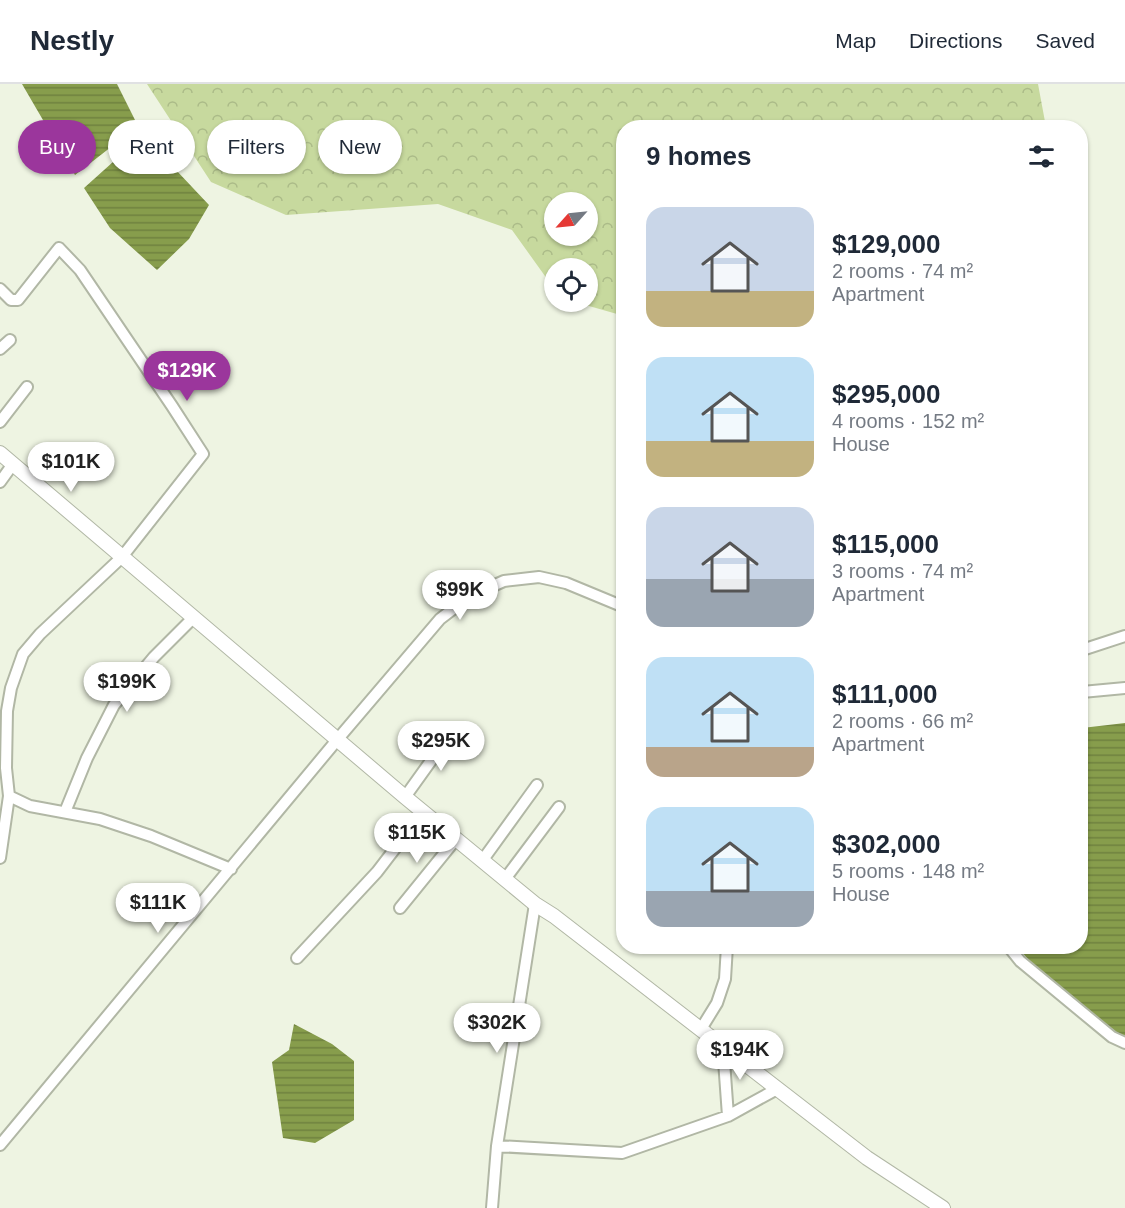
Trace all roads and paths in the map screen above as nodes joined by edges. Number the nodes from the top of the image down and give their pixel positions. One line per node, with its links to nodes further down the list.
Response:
1 (0, 289): 9 (street)
2 (10, 340): 3 (street)
3 (0, 349)
4 (27, 387): 5 (street)
5 (0, 422)
6 (0, 453): 7 (street)
7 (13, 464): 8 (street); 9 (street)
8 (0, 482)
9 (122, 557): 11 (street); 19 (street)
10 (616, 604): 17 (street)
11 (193, 618): 17 (street); 22 (street)
12 (1125, 636): 13 (street)
13 (1088, 648)
14 (1125, 688): 15 (street)
15 (1088, 691)
16 (453, 730): 20 (street)
17 (337, 740): 20 (street); 27 (street)
18 (537, 785): 26 (street)
19 (9, 796): 22 (street); 25 (street)
20 (405, 798): 23 (street)
21 (559, 807): 28 (street)
22 (65, 812): 27 (street)
23 (423, 812): 24 (street); 33 (street)
24 (456, 839): 26 (street); 30 (street)
25 (0, 858)
26 (482, 861): 28 (street)
27 (231, 869): 39 (street)
28 (505, 879): 29 (street)
29 (535, 904): 34 (street); 40 (street)
30 (400, 908)
31 (727, 954): 34 (street)
32 (1014, 954): 35 (street)
33 (297, 958)
34 (702, 1029): 36 (street)
35 (1125, 1043)
36 (723, 1047): 37 (street); 38 (street)
37 (777, 1089): 38 (street); 42 (street)
38 (728, 1116): 40 (street)
39 (0, 1145)
40 (497, 1146): 41 (street)
41 (492, 1208)
42 (943, 1208)

